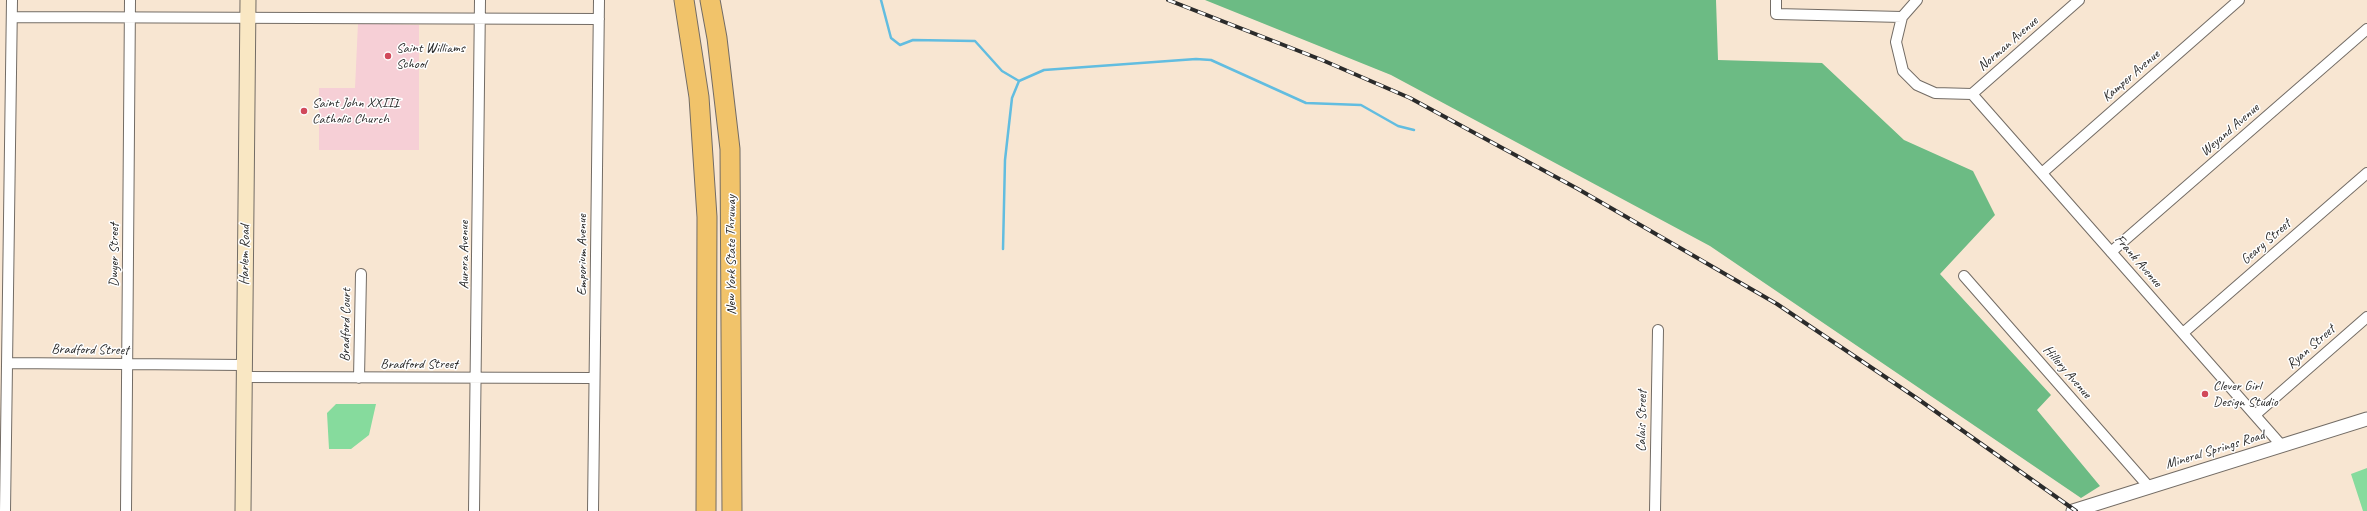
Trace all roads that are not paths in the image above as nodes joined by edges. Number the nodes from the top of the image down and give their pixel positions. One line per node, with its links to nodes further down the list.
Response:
1 (12, 0): 12 (street)
2 (130, 0): 14 (street, Dwyer Street)
3 (248, 0): 16 (main road, Harlem Road)
4 (480, 0): 15 (street, Aurora Avenue)
5 (599, 0): 17 (street, Emporium Avenue)
6 (684, 0): 44 (highway, New York State Thruway)
7 (710, 0): 45 (highway, New York State Thruway)
8 (1776, 0): 13 (street)
9 (1917, 0): 13 (street)
10 (2079, 0): 19 (street, Norman Avenue)
11 (2239, 0): 21 (street, Kamper Avenue)
12 (12, 17): 14 (street); 28 (street)
13 (1902, 17): 19 (street)
14 (130, 18): 16 (street); 30 (street, Dwyer Street)
15 (480, 18): 16 (street); 17 (street); 33 (street, Aurora Avenue)
16 (248, 19): 31 (main road, Harlem Road)
17 (599, 19): 34 (street, Emporium Avenue)
18 (2367, 29): 22 (street, Weyand Avenue)
19 (1972, 94): 21 (street, Frank Avenue)
20 (2367, 172): 27 (street, Geary Street)
21 (2042, 173): 22 (street, Frank Avenue)
22 (2111, 252): 27 (street, Frank Avenue)
23 (360, 274): 32 (street, Bradford Court)
24 (1964, 276): 38 (street, Hillery Avenue)
25 (2367, 317): 35 (street, Ryan Street)
26 (1658, 330): 46 (street, Calais Street)
27 (2183, 333): 35 (street, Frank Avenue)
28 (4, 337): 29 (street)
29 (8, 363): 30 (street, Bradford Street); 39 (street)
30 (128, 364): 31 (street, Bradford Street); 40 (street, Dwyer Street)
31 (244, 371): 32 (street, Bradford Street); 41 (main road, Harlem Road)
32 (359, 378): 33 (street, Bradford Street)
33 (476, 378): 34 (street, Bradford Street); 42 (street, Aurora Avenue)
34 (594, 378): 43 (street, Emporium Avenue)
35 (2255, 415): 37 (street, Frank Avenue)
36 (2367, 419): 37 (street, Mineral Springs Road)
37 (2282, 446): 38 (street, Mineral Springs Road)
38 (2150, 487): 47 (street, Mineral Springs Road)
39 (5, 511)
40 (126, 511)
41 (243, 511)
42 (474, 511)
43 (593, 511)
44 (706, 511)
45 (732, 511)
46 (1655, 511)
47 (2073, 511)

